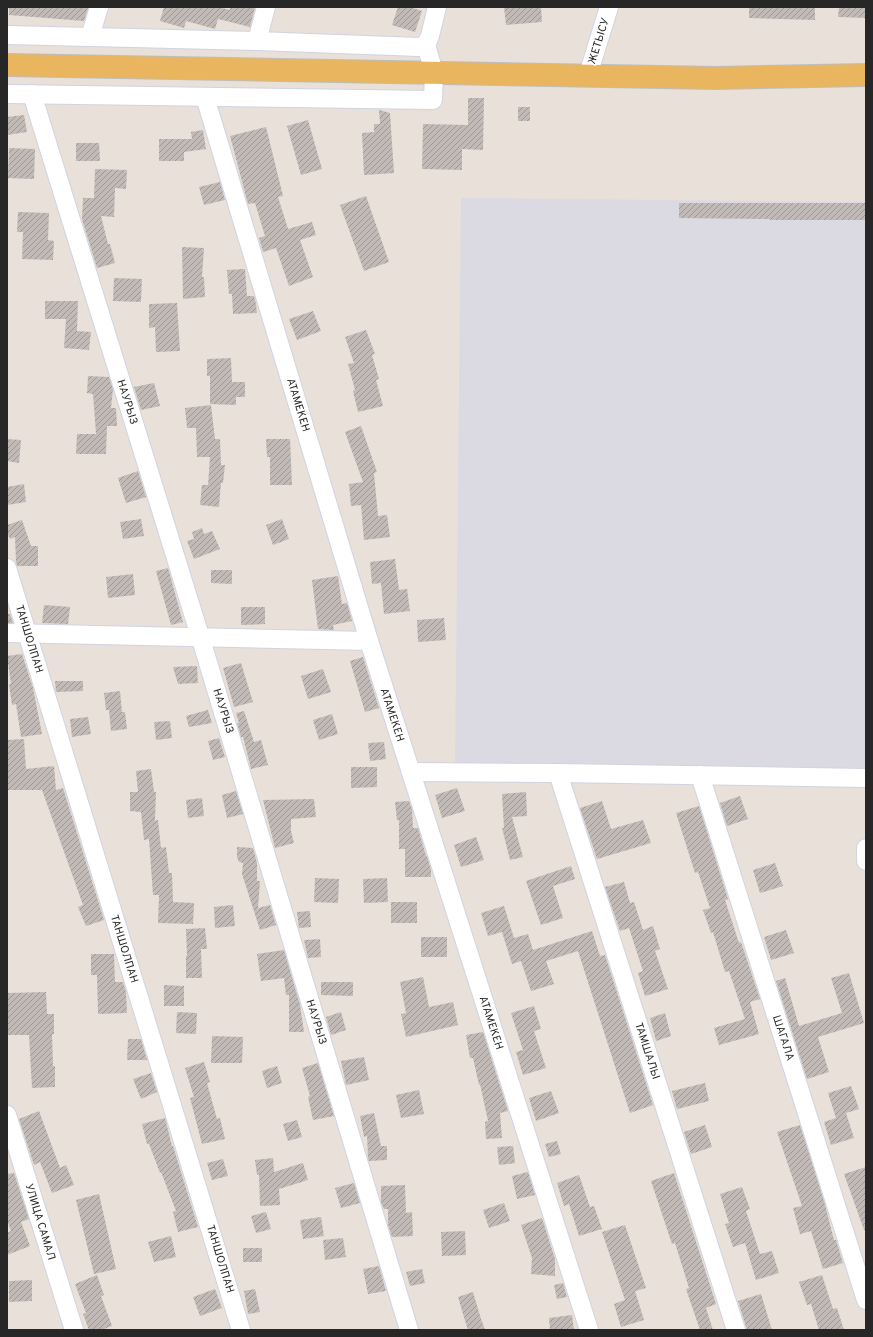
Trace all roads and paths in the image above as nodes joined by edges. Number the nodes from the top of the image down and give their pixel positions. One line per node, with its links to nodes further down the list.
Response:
1 (99, 7): 6 (street)
2 (266, 7): 7 (street)
3 (437, 7): 8 (street)
4 (610, 7): 11 (street, ЖЕТЫСУ)
5 (7, 36): 6 (street)
6 (90, 37): 7 (street)
7 (257, 41): 8 (street)
8 (426, 44): 10 (street)
9 (7, 64): 10 (main road)
10 (434, 72): 11 (main road); 15 (street)
11 (588, 75): 12 (main road)
12 (866, 75)
13 (7, 94): 14 (street)
14 (32, 94): 15 (street); 19 (street, НАУРЫЗ)
15 (205, 96): 20 (street, АТАМЕКЕН)
16 (7, 568): 18 (street, ТАНШОЛПАН)
17 (7, 633): 18 (street)
18 (27, 633): 19 (street); 30 (street, ТАНШОЛПАН)
19 (200, 636): 20 (street); 31 (street, НАУРЫЗ)
20 (369, 641): 21 (street, АТАМЕКЕН)
21 (411, 772): 22 (street); 32 (street, АТАМЕКЕН)
22 (558, 773): 23 (street); 33 (street, ТАМШАЛЫ)
23 (700, 775): 24 (street); 28 (street, ШАГАЛА)
24 (866, 778)
25 (866, 848): 26 (street)
26 (866, 861)
27 (7, 1115): 29 (street, УЛИЦА САМАЛ)
28 (866, 1300)
29 (74, 1330)
30 (241, 1330)
31 (409, 1330)
32 (589, 1330)
33 (736, 1330)

